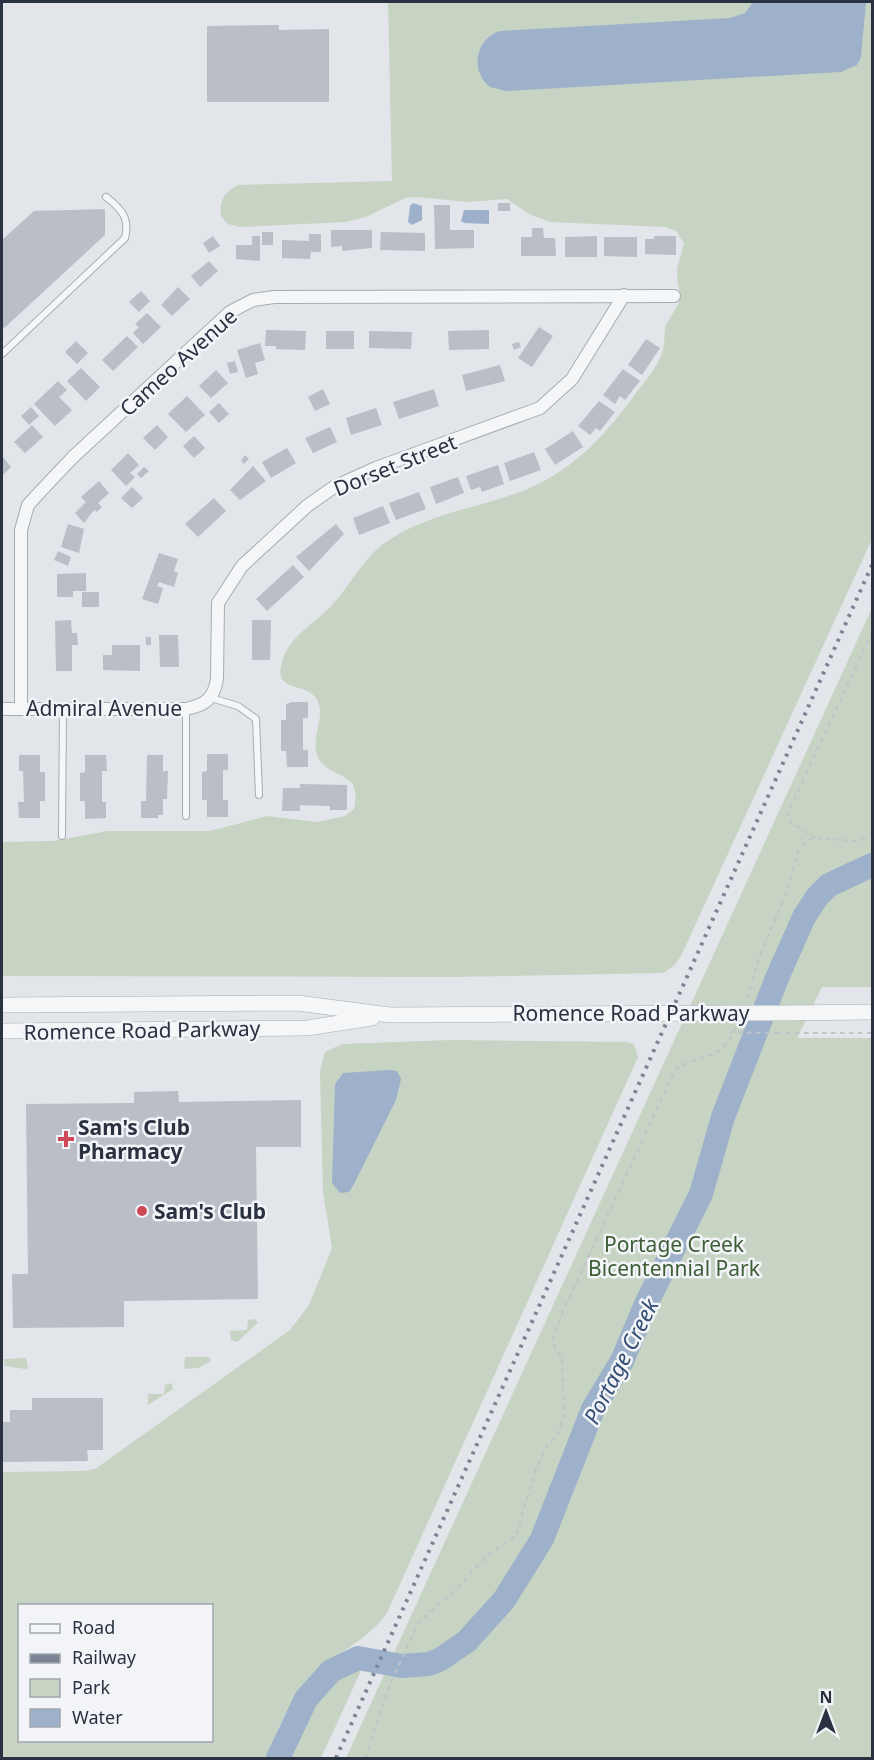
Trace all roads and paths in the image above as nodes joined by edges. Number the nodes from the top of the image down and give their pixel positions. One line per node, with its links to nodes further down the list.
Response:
1 (106, 197): 4 (lane)
2 (624, 295): 3 (street, Cameo Avenue); 6 (street, Dorset Street); 8 (street, Cameo Avenue)
3 (674, 296)
4 (2, 354)
5 (873, 632): 15 (path)
6 (208, 700): 10 (street, Admiral Avenue); 11 (lane)
7 (2, 709): 8 (street, Admiral Avenue)
8 (21, 709): 9 (street, Admiral Avenue)
9 (63, 709): 10 (street, Admiral Avenue); 13 (lane)
10 (186, 709): 12 (lane)
11 (259, 795)
12 (186, 816)
13 (62, 836)
14 (873, 836): 15 (path)
15 (815, 838): 17 (path)
16 (2, 1005): 19 (street, Romence Road Parkway)
17 (740, 1011): 18 (street, Romence Road Parkway, bridge); 19 (street, Romence Road Parkway); 23 (path)
18 (873, 1012)
19 (390, 1015): 20 (street, Romence Road Parkway)
20 (2, 1031)
21 (729, 1032): 22 (path, bridge)
22 (873, 1033)
23 (365, 1758)

